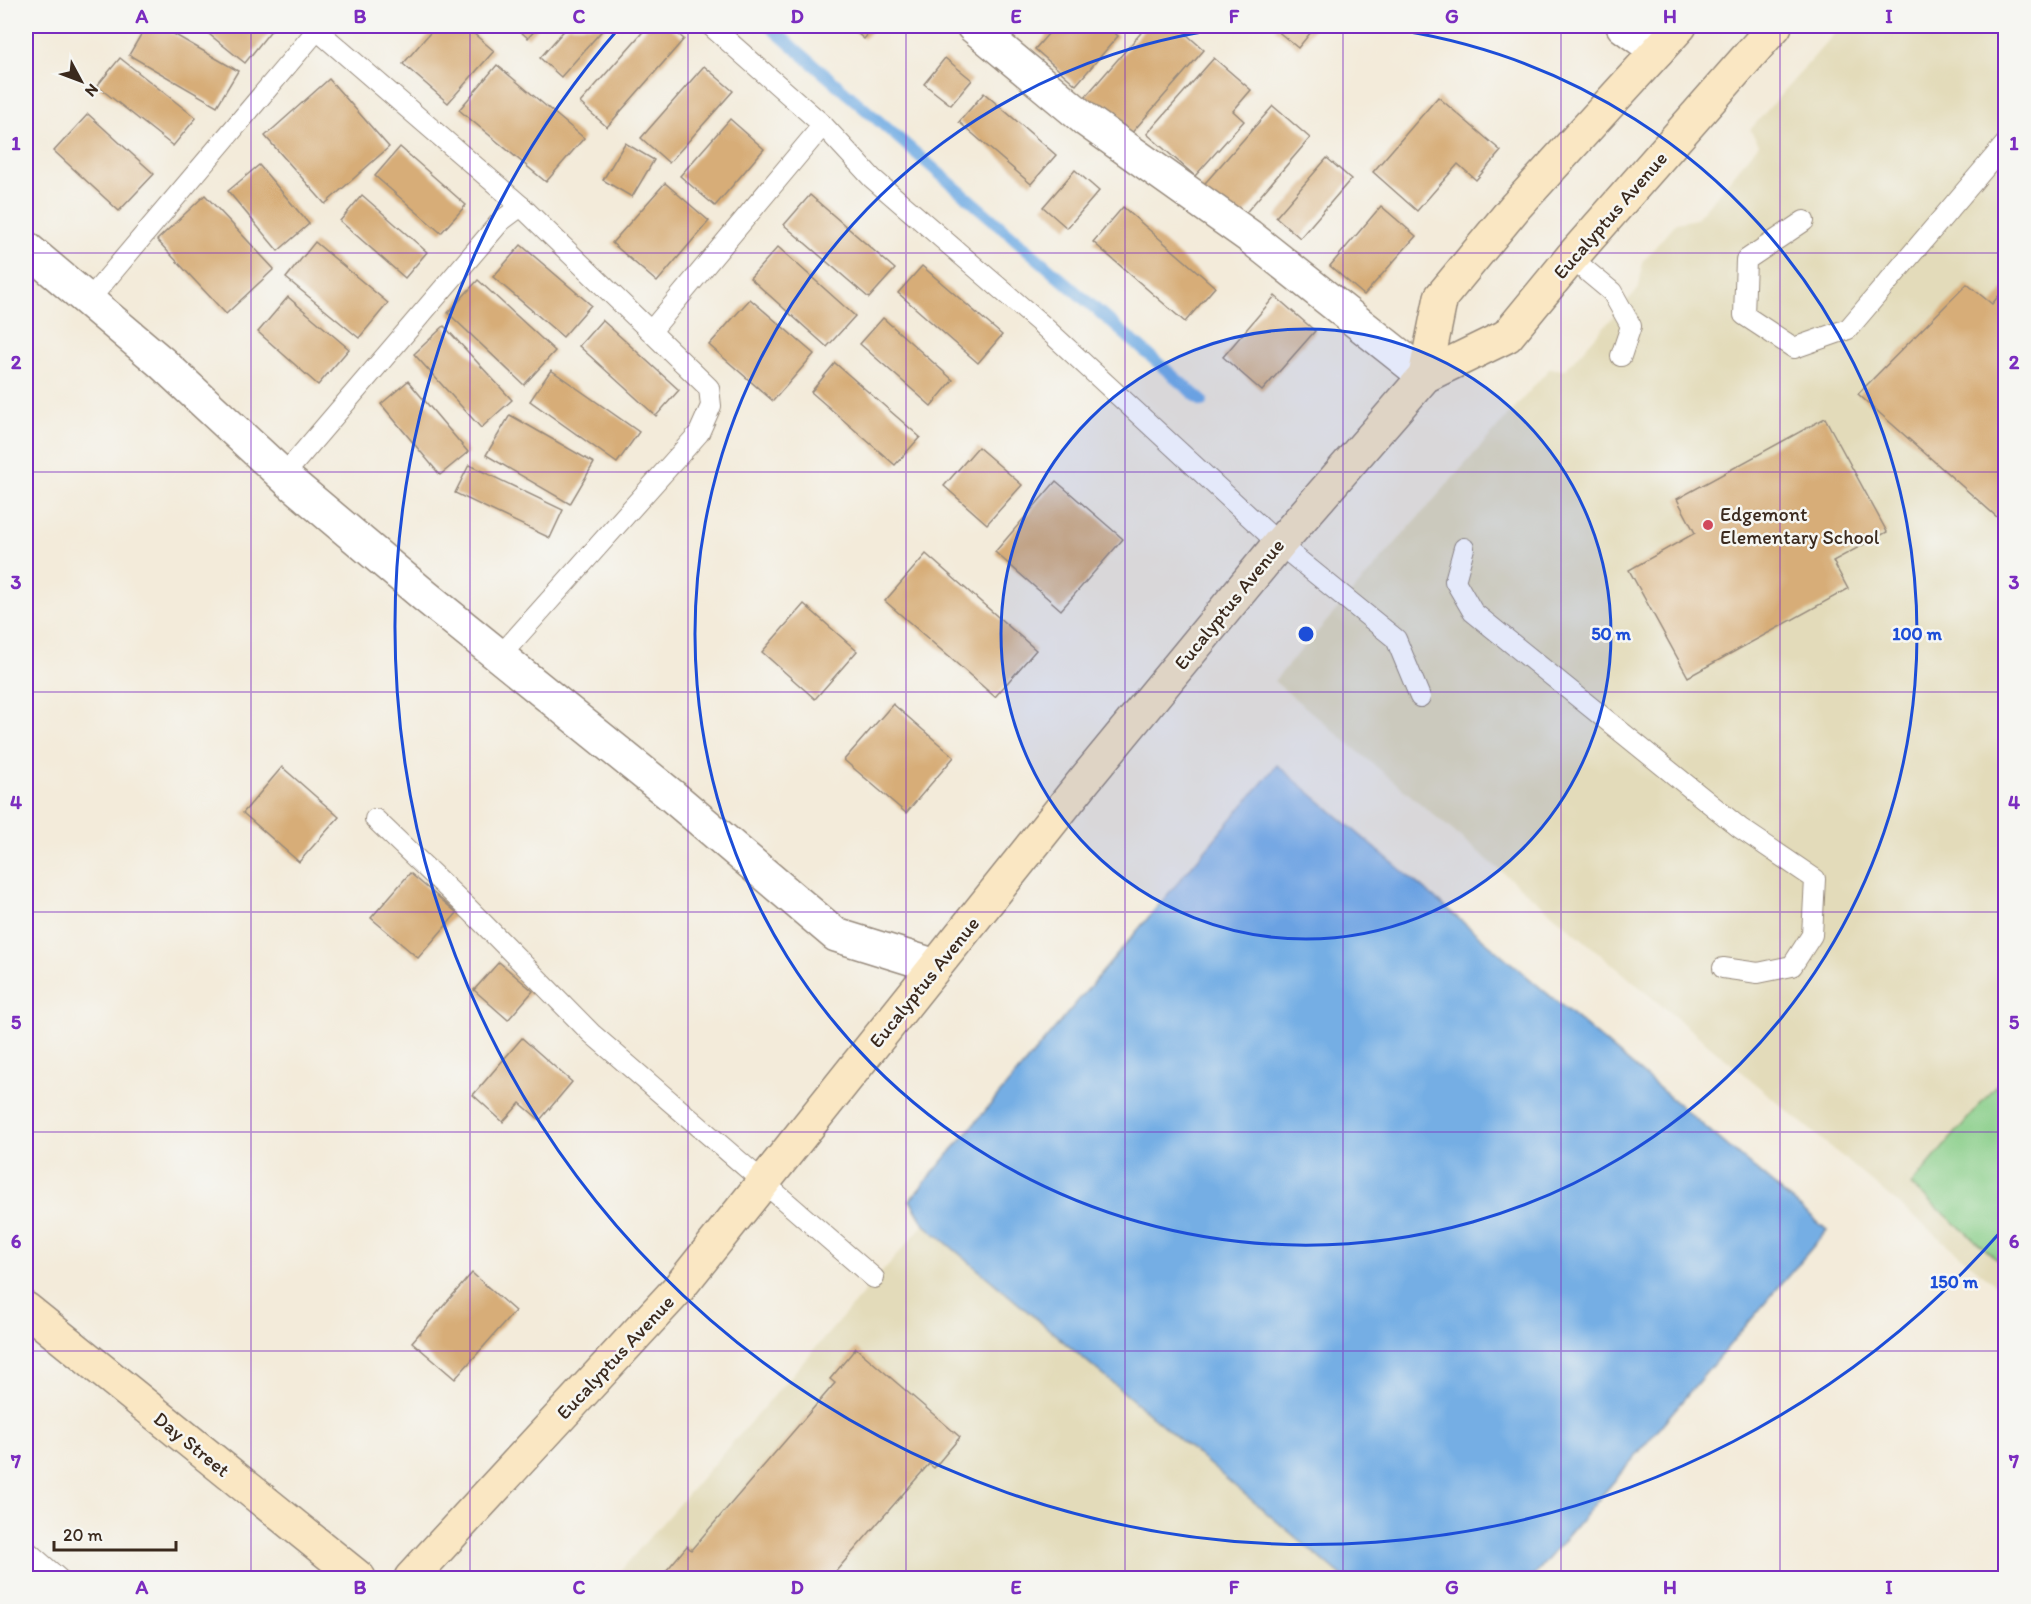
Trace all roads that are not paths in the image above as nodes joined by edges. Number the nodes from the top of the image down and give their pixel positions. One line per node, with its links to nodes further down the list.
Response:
1 (711, 26): 8 (lane)
2 (973, 26): 17 (street)
3 (1623, 26): 7 (street)
4 (1680, 26): 7 (main road, Eucalyptus Avenue)
5 (1775, 26): 13 (main road, Eucalyptus Avenue)
6 (315, 28): 10 (lane); 14 (lane)
7 (1657, 51): 17 (main road, Eucalyptus Avenue)
8 (823, 125): 15 (lane); 19 (lane)
9 (2006, 143): 11 (lane)
10 (521, 206): 15 (lane); 18 (lane)
11 (1804, 221)
12 (26, 248): 14 (street)
13 (1571, 258): 16 (lane); 17 (main road, Eucalyptus Avenue)
14 (88, 301): 18 (street)
15 (651, 331): 21 (lane)
16 (1621, 356)
17 (1425, 375): 19 (main road, Eucalyptus Avenue)
18 (283, 476): 21 (street)
19 (1279, 544): 22 (lane); 24 (main road, Eucalyptus Avenue)
20 (1464, 548): 25 (lane)
21 (500, 656): 24 (street)
22 (1420, 697)
23 (375, 819): 26 (lane)
24 (936, 966): 26 (main road, Eucalyptus Avenue)
25 (1723, 968)
26 (762, 1183): 27 (lane); 32 (main road, Eucalyptus Avenue)
27 (874, 1278)
28 (26, 1310): 31 (main road, Day Street)
29 (26, 1550): 30 (lane)
30 (58, 1578)
31 (359, 1578)
32 (411, 1578)

